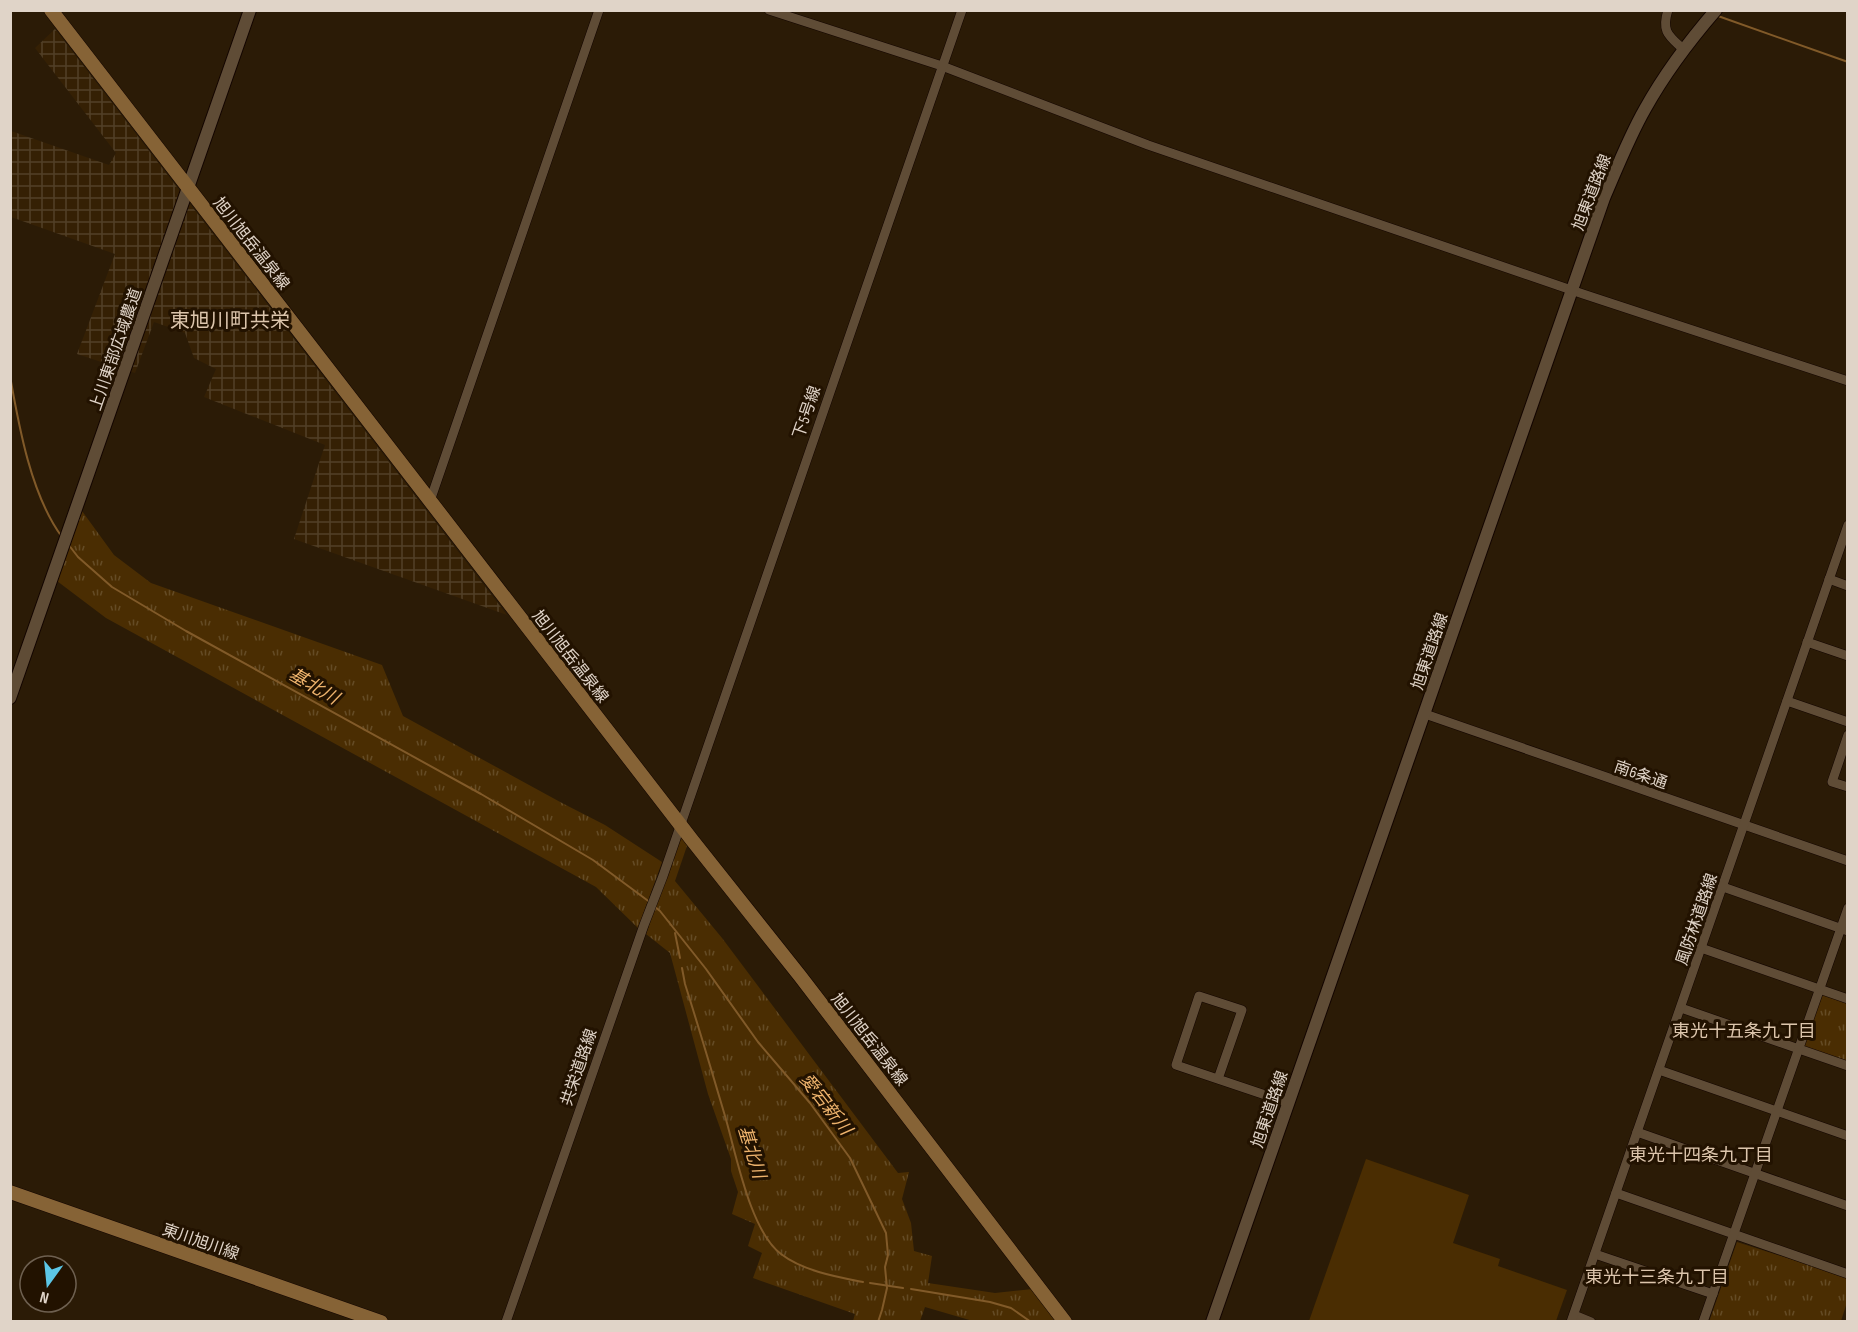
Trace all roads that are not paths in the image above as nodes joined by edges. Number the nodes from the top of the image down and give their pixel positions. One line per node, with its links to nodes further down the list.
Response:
1 (51, 10): 10 (main road, 旭川旭岳温泉線)
2 (250, 10): 10 (street, 上川東部広域農道)
3 (599, 10): 13 (street)
4 (769, 10): 9 (street)
5 (962, 10): 9 (street, 下5号線)
6 (1716, 10): 8 (street, 旭東道路線)
7 (1668, 11): 8 (street)
8 (1684, 50): 11 (street, 旭東道路線)
9 (942, 66): 11 (street); 25 (street, 下5号線)
10 (188, 188): 13 (main road, 旭川旭岳温泉線); 19 (street, 上川東部広域農道)
11 (1572, 290): 12 (street); 21 (street, 旭東道路線)
12 (1848, 381)
13 (430, 501): 25 (main road, 旭川旭岳温泉線)
14 (1848, 525): 15 (street, 風防林道路線)
15 (1829, 579): 16 (street); 17 (street, 風防林道路線)
16 (1848, 586)
17 (1807, 642): 18 (street); 20 (street, 風防林道路線)
18 (1848, 656)
19 (10, 698)
20 (1787, 701): 22 (street); 26 (street, 風防林道路線)
21 (1425, 714): 26 (street, 南6条通); 39 (street, 旭東道路線)
22 (1848, 722)
23 (1848, 735): 24 (street)
24 (1848, 787)
25 (680, 824): 53 (street, 共栄道路線); 54 (main road, 旭川旭岳温泉線)
26 (1744, 825): 27 (street, 南6条通); 28 (street, 風防林道路線)
27 (1848, 861)
28 (1723, 887): 30 (street); 31 (street, 風防林道路線)
29 (1848, 908): 30 (street)
30 (1844, 930): 32 (street)
31 (1701, 948): 32 (street); 34 (street, 風防林道路線)
32 (1819, 989): 33 (street); 35 (street)
33 (1848, 999)
34 (1681, 1008): 35 (street); 37 (street, 風防林道路線)
35 (1799, 1049): 36 (street); 40 (street)
36 (1848, 1066)
37 (1659, 1070): 40 (street); 41 (street, 風防林道路線)
38 (1218, 1079): 38 (street); 39 (street)
39 (1289, 1103): 55 (street, 旭東道路線)
40 (1778, 1112): 42 (street); 43 (street)
41 (1637, 1132): 43 (street); 45 (street, 風防林道路線)
42 (1848, 1136)
43 (1755, 1174): 46 (street); 47 (street)
44 (10, 1192): 52 (main road, 東川旭川線)
45 (1616, 1193): 47 (street); 48 (street, 風防林道路線)
46 (1848, 1206)
47 (1734, 1234): 49 (street); 50 (street)
48 (1595, 1254): 50 (street); 51 (street, 風防林道路線)
49 (1848, 1274)
50 (1713, 1294): 57 (street)
51 (1573, 1318): 56 (street)
52 (381, 1322)
53 (506, 1322)
54 (1065, 1322)
55 (1212, 1322)
56 (1591, 1322)
57 (1703, 1322)

